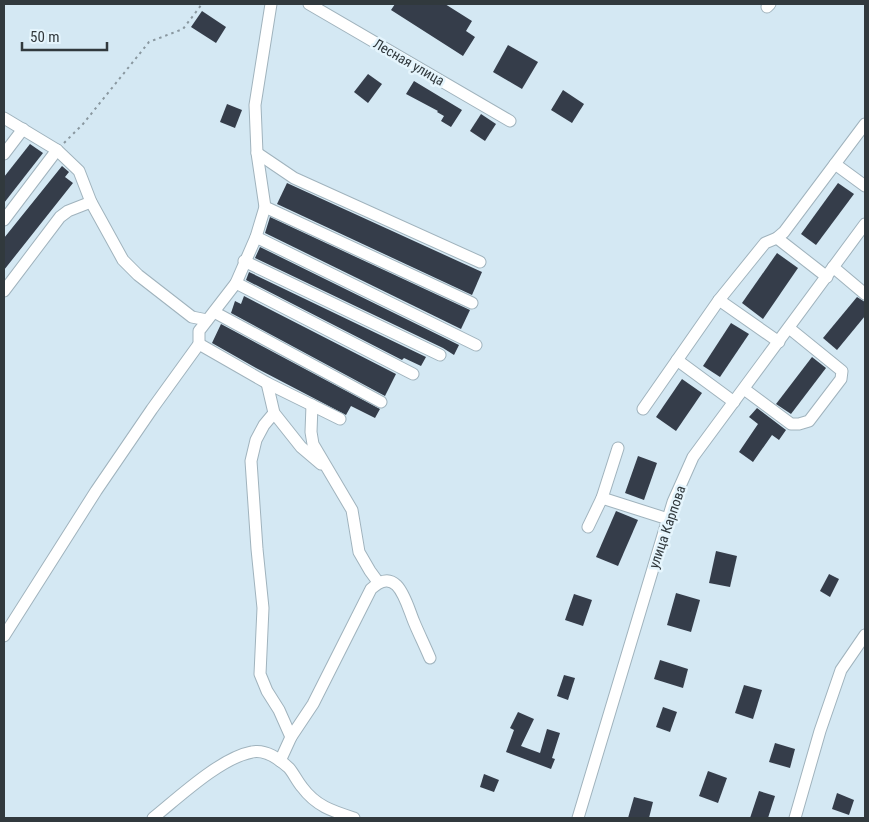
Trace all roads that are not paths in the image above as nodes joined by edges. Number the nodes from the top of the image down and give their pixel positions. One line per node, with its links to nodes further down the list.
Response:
1 (271, 4): 8 (street)
2 (309, 4): 4 (street, Лесная улица)
3 (4, 118): 6 (street)
4 (510, 121)
5 (865, 124): 10 (street)
6 (23, 129): 7 (street); 9 (street)
7 (57, 150): 12 (street); 14 (street)
8 (257, 153): 13 (street); 19 (street)
9 (4, 154)
10 (835, 164): 11 (street); 17 (street)
11 (865, 186)
12 (91, 202): 22 (street); 26 (street)
13 (265, 207): 16 (street); 25 (street)
14 (4, 220)
15 (865, 224): 20 (street, улица Карпова)
16 (256, 238): 18 (street); 30 (street)
17 (777, 238): 20 (street); 24 (street)
18 (244, 262): 21 (street); 31 (street)
19 (480, 262)
20 (830, 272): 23 (street); 27 (street, улица Карпова)
21 (236, 283): 26 (street); 33 (street)
22 (4, 291)
23 (865, 294)
24 (719, 300): 28 (street); 32 (street)
25 (472, 303)
26 (210, 316): 29 (street); 36 (street)
27 (789, 328): 28 (street, улица Карпова); 35 (street)
28 (779, 342): 35 (street, улица Карпова)
29 (199, 344): 34 (street); 49 (street)
30 (476, 346)
31 (440, 355)
32 (677, 360): 37 (street); 39 (street)
33 (413, 374)
34 (267, 383): 38 (street); 40 (street)
35 (744, 389): 37 (street, улица Карпова)
36 (381, 402)
37 (734, 402): 45 (street, улица Карпова)
38 (312, 405): 41 (street); 43 (street)
39 (644, 409)
40 (274, 413): 43 (street); 51 (street)
41 (340, 420)
42 (618, 448): 44 (street)
43 (326, 468): 47 (street)
44 (602, 498): 45 (street); 46 (street)
45 (668, 519): 55 (street, улица Карпова)
46 (588, 527)
47 (378, 582): 50 (street); 51 (street)
48 (865, 635): 56 (street)
49 (4, 636)
50 (430, 658)
51 (291, 737): 52 (street)
52 (280, 760): 53 (street); 54 (street)
53 (153, 818)
54 (354, 818)
55 (578, 818)
56 (795, 818)

